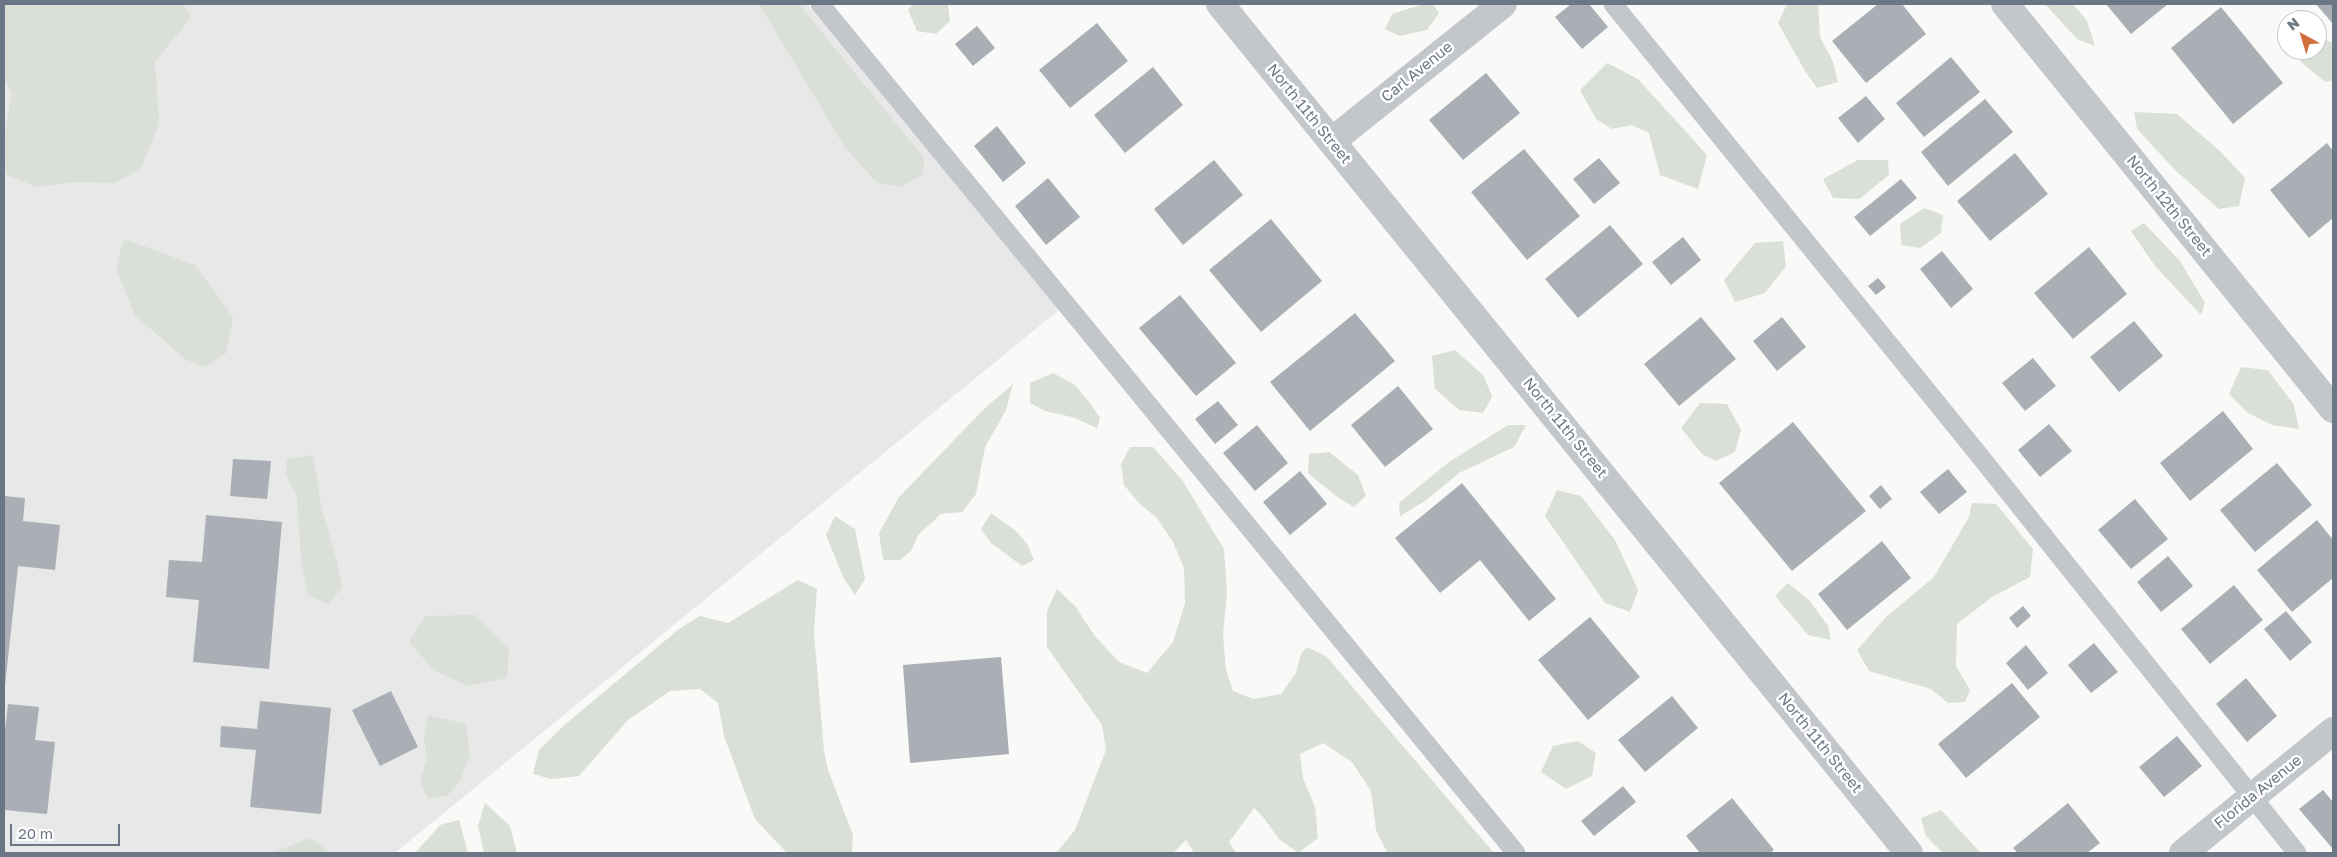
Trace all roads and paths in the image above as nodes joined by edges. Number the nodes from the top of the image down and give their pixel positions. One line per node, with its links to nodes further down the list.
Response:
1 (820, 4): 10 (lane)
2 (1220, 4): 6 (street, North 11th Street)
3 (1503, 4): 6 (street, Carl Avenue)
4 (1613, 4): 9 (lane)
5 (2005, 4): 7 (street, North 12th Street)
6 (1332, 141): 11 (street, North 11th Street)
7 (2333, 409)
8 (2333, 731): 9 (street, Florida Avenue)
9 (2252, 796): 12 (street, Florida Avenue); 13 (lane)
10 (1516, 853)
11 (1909, 853)
12 (2183, 853)
13 (2297, 853)

